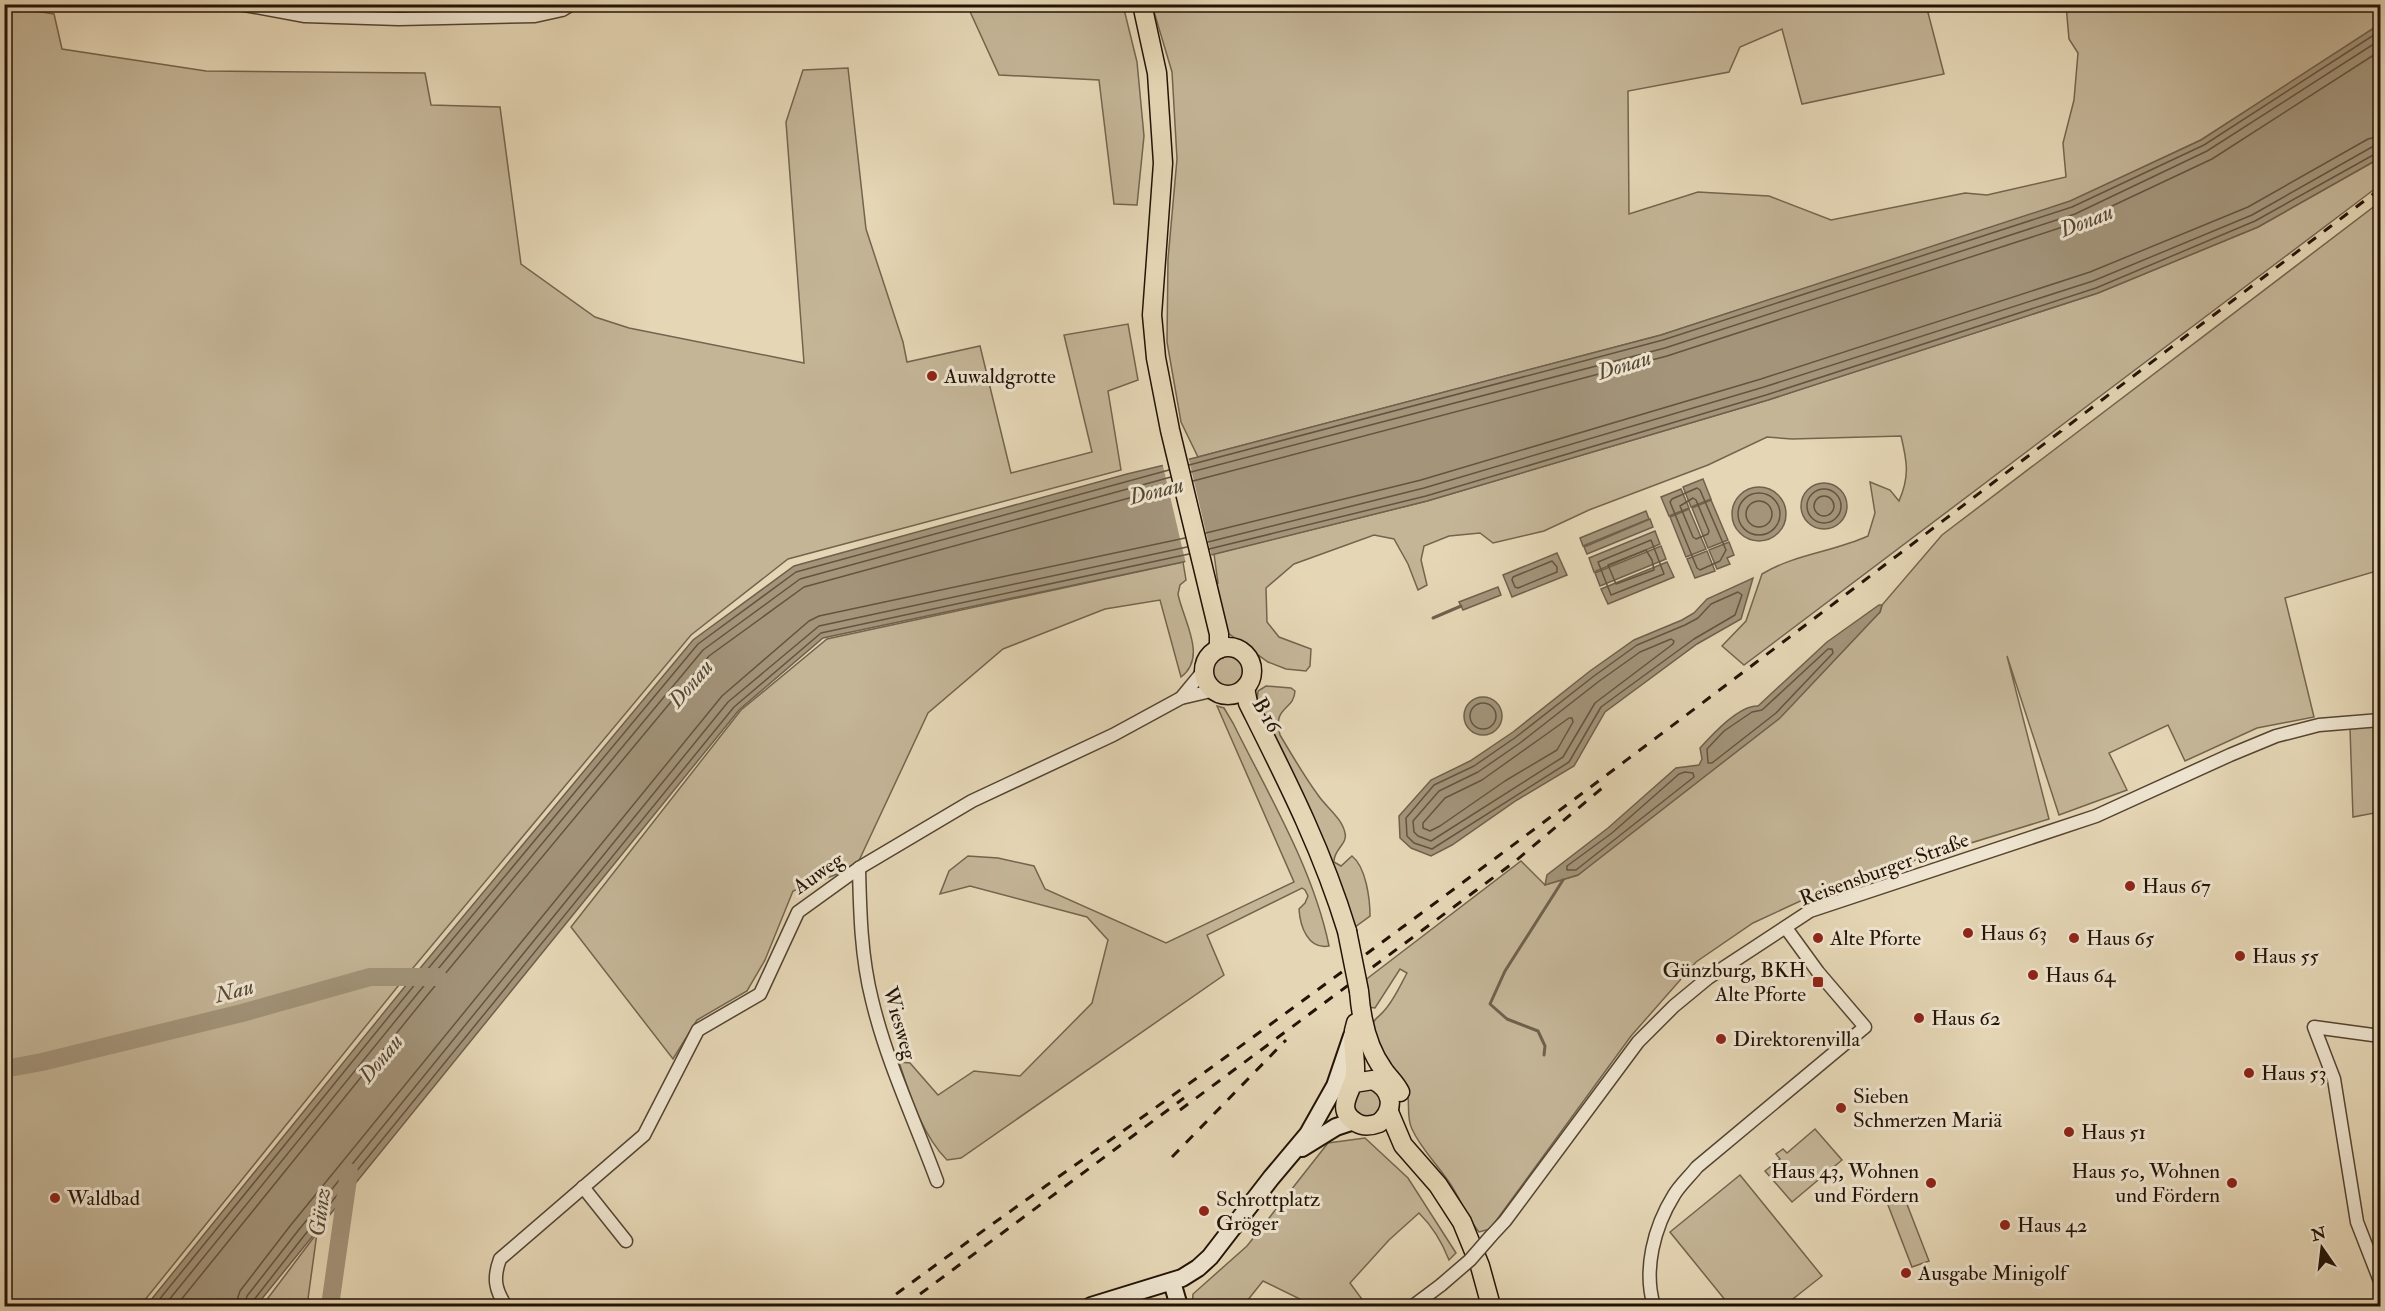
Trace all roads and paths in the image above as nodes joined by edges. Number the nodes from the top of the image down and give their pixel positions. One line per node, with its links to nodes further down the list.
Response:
1 (239, 4): 2 (street)
2 (572, 4)
3 (1142, 4): 4 (main road)
4 (1219, 649): 5 (main road); 6 (main road)
5 (1205, 669): 6 (main road); 7 (street, Auweg)
6 (1229, 691): 7 (street, Auweg); 8 (main road, B 16); 10 (main road, B 16)
7 (1181, 698): 11 (street, Auweg)
8 (1257, 720): 10 (main road, B 16); 13 (main road, B 16)
9 (2380, 720): 12 (street, Reisensburger Straße)
10 (1266, 759): 13 (main road, B 16)
11 (859, 868): 26 (street, Wiesweg); 27 (street, Auweg)
12 (1786, 928): 31 (street, Reisensburger Straße, bridge); 37 (street)
13 (1343, 933): 14 (main road, B 16)
14 (1357, 1027): 16 (main road, B 16); 17 (main road, B 16); 22 (main road); 25 (main road, B 16)
15 (2380, 1036): 29 (street)
16 (1373, 1080): 17 (main road); 19 (main road, B 16)
17 (1354, 1083): 18 (main road, B 16)
18 (1345, 1103): 20 (main road); 22 (main road)
19 (1389, 1112): 21 (main road); 23 (main road, B 16)
20 (1354, 1121): 21 (main road, B 16); 24 (main road)
21 (1372, 1126): 23 (main road, B 16)
22 (1308, 1134): 24 (main road)
23 (1403, 1145): 25 (main road, B 16)
24 (1289, 1157): 30 (main road)
25 (1426, 1172): 36 (main road, B 16)
26 (937, 1181)
27 (583, 1187): 28 (street); 32 (street, Auweg)
28 (626, 1241)
29 (2380, 1281)
30 (1172, 1282): 33 (main road); 34 (main road)
31 (1430, 1301): 35 (street, Reisensburger Straße)
32 (506, 1306)
33 (1091, 1306)
34 (1179, 1306)
35 (1413, 1306)
36 (1491, 1306)
37 (1654, 1306)

